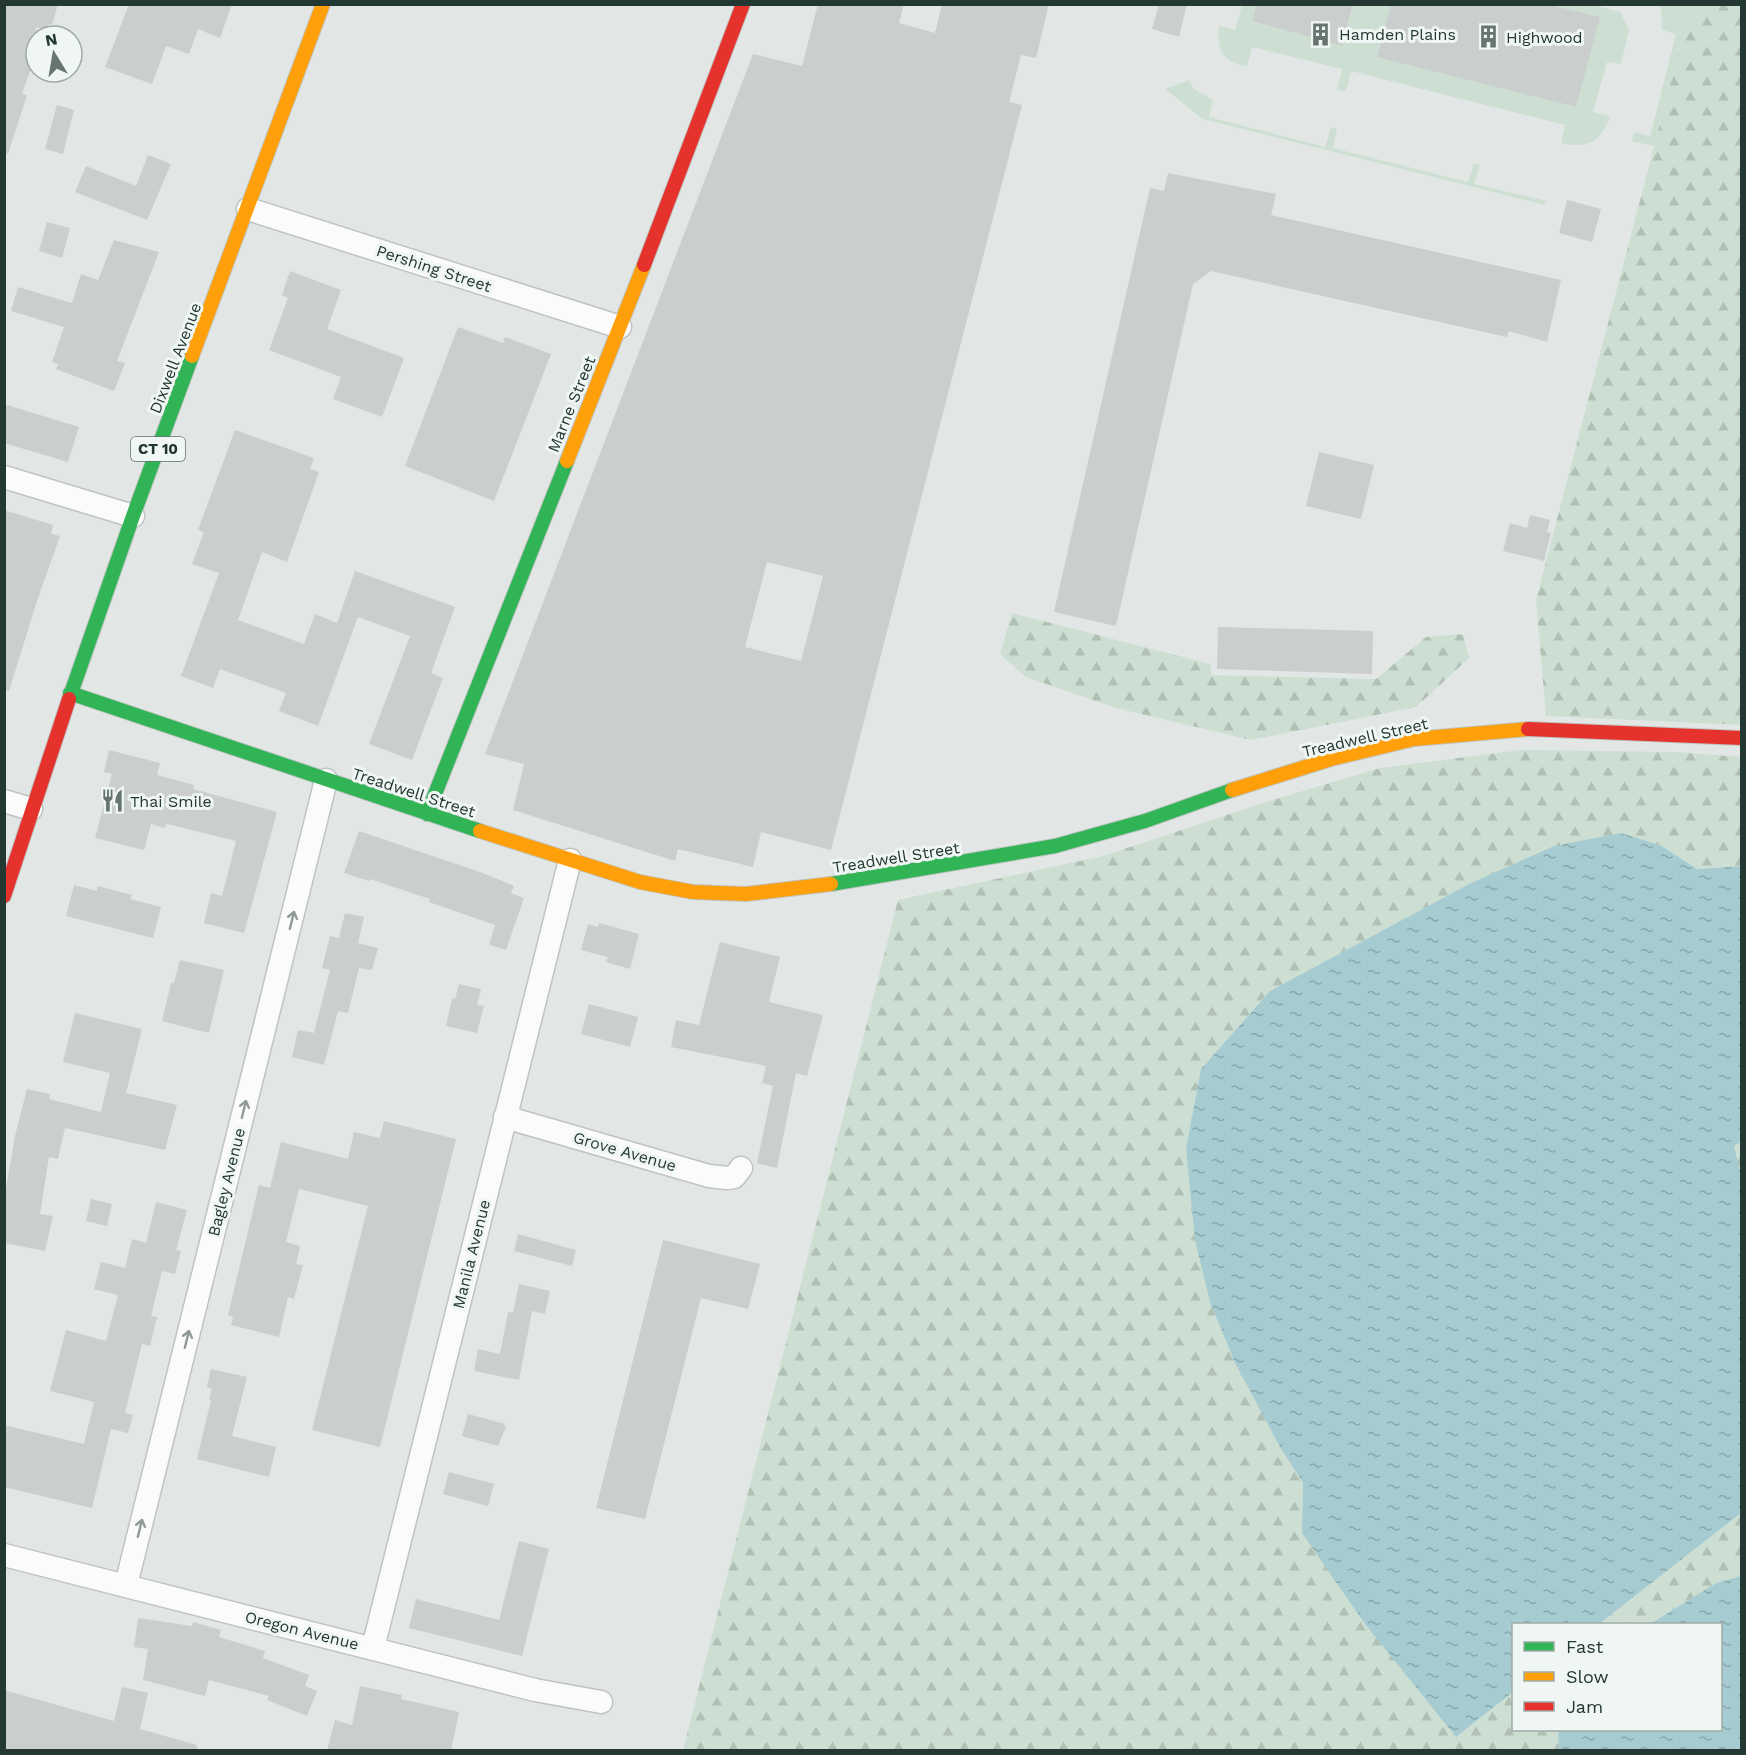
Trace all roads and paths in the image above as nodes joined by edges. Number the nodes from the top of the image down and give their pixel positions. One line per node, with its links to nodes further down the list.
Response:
1 (323, 4): 3 (street, Dixwell Avenue / CT 10)
2 (743, 4): 4 (street, Marne Street)
3 (248, 209): 4 (street, Pershing Street); 6 (street, Dixwell Avenue / CT 10)
4 (620, 327): 12 (street, Marne Street)
5 (4, 477): 6 (street)
6 (133, 516): 7 (street, Dixwell Avenue / CT 10)
7 (70, 693): 9 (street, Treadwell Street); 11 (street, Dixwell Avenue / CT 10)
8 (1742, 738): 13 (street, Treadwell Street)
9 (326, 780): 12 (street, Treadwell Street); 18 (street, Bagley Avenue, one-way to 9)
10 (4, 801): 11 (street)
11 (31, 809): 14 (street, Dixwell Avenue / CT 10)
12 (427, 814): 13 (street, Treadwell Street)
13 (570, 860): 15 (street, Manila Avenue)
14 (4, 896)
15 (506, 1117): 16 (street, Grove Avenue); 19 (street, Manila Avenue)
16 (741, 1168)
17 (4, 1555): 18 (street, Oregon Avenue)
18 (126, 1585): 19 (street, Oregon Avenue)
19 (373, 1648): 20 (street, Oregon Avenue)
20 (601, 1702)

